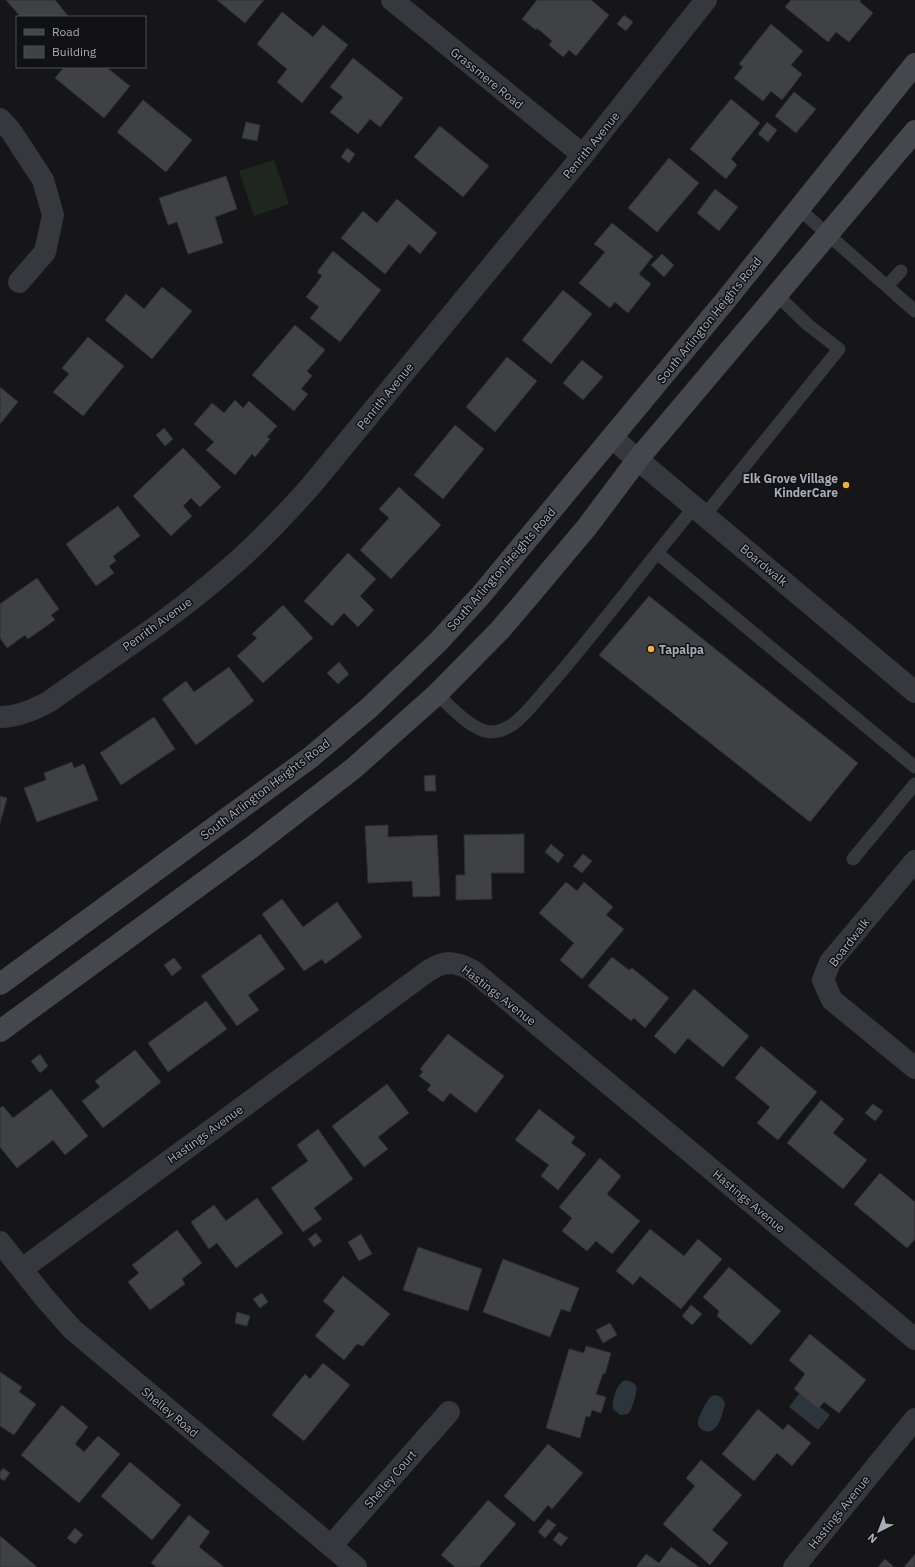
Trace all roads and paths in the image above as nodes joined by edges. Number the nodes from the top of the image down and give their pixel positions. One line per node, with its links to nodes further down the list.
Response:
1 (392, 0): 6 (street, Grassmere Road)
2 (706, 0): 6 (street, Penrith Avenue)
3 (915, 64): 7 (main road, South Arlington Heights Road)
4 (0, 118): 10 (street)
5 (915, 131): 8 (main road)
6 (583, 155): 20 (street, Penrith Avenue)
7 (799, 209): 8 (lane); 14 (main road, South Arlington Heights Road)
8 (828, 234): 11 (lane); 12 (main road)
9 (901, 271): 11 (lane)
10 (19, 282)
11 (887, 286): 13 (lane)
12 (777, 295): 15 (main road); 16 (lane)
13 (915, 311)
14 (612, 438): 15 (street, Boardwalk); 25 (main road, South Arlington Heights Road)
15 (638, 459): 16 (street, Boardwalk); 19 (main road)
16 (700, 511): 17 (lane); 18 (street, Boardwalk)
17 (657, 553): 19 (lane); 21 (lane)
18 (915, 692)
19 (437, 694): 26 (main road)
20 (0, 717)
21 (915, 767)
22 (915, 784): 23 (lane)
23 (853, 859)
24 (915, 861): 27 (street, Boardwalk)
25 (0, 984)
26 (0, 1031)
27 (915, 1068)
28 (0, 1242): 29 (street, Shelley Road)
29 (22, 1269): 30 (street, Hastings Avenue); 33 (street, Shelley Road)
30 (915, 1339)
31 (449, 1412): 33 (street, Shelley Court)
32 (915, 1420): 35 (street, Hastings Avenue)
33 (331, 1546): 34 (street, Shelley Road)
34 (356, 1567)
35 (794, 1567)

